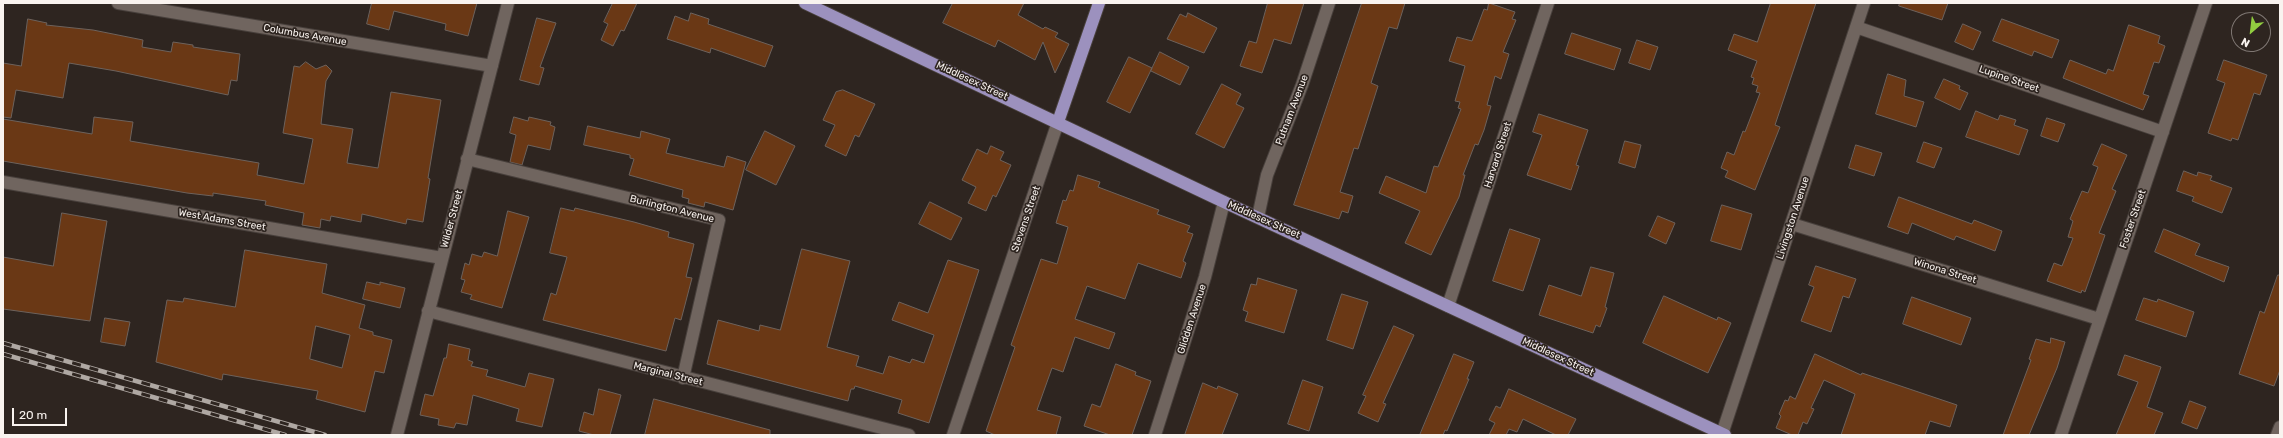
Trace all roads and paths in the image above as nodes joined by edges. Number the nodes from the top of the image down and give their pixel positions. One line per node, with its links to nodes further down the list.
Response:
1 (118, 3): 11 (street, Columbus Avenue)
2 (508, 3): 11 (street, Wilder Street)
3 (805, 3): 9 (main road, Middlesex Street)
4 (1099, 3): 12 (main road, Stevens Street)
5 (1329, 3): 17 (street, Putnam Avenue)
6 (1548, 3): 20 (street, Harvard Street)
7 (1864, 3): 10 (street, Livingston Avenue)
8 (2206, 3): 13 (street, Foster Street)
9 (818, 6): 12 (main road, Middlesex Street)
10 (1856, 26): 13 (street, Lupine Street); 18 (street, Livingston Avenue)
11 (492, 66): 14 (street, Wilder Street)
12 (1058, 122): 16 (main road, Middlesex Street); 28 (street, Stevens Street)
13 (2163, 132): 22 (street, Foster Street)
14 (467, 160): 19 (street, Wilder Street); 23 (street, Burlington Avenue)
15 (3, 182): 19 (street, West Adams Street)
16 (1224, 202): 17 (main road, Middlesex Street); 29 (street, Glidden Avenue)
17 (1258, 218): 20 (main road, Middlesex Street)
18 (1792, 224): 22 (street, Winona Street); 26 (street, Livingston Avenue)
19 (442, 258): 21 (street, Wilder Street)
20 (1448, 306): 26 (main road, Middlesex Street)
21 (428, 311): 23 (street, Marginal Street); 25 (street, Wilder Street)
22 (2099, 319): 30 (street, Foster Street)
23 (683, 378): 27 (street, Marginal Street)
24 (2280, 427): 31 (street)
25 (398, 432)
26 (1724, 434)
27 (909, 435)
28 (953, 435)
29 (1155, 435)
30 (2061, 435)
31 (2278, 435)

